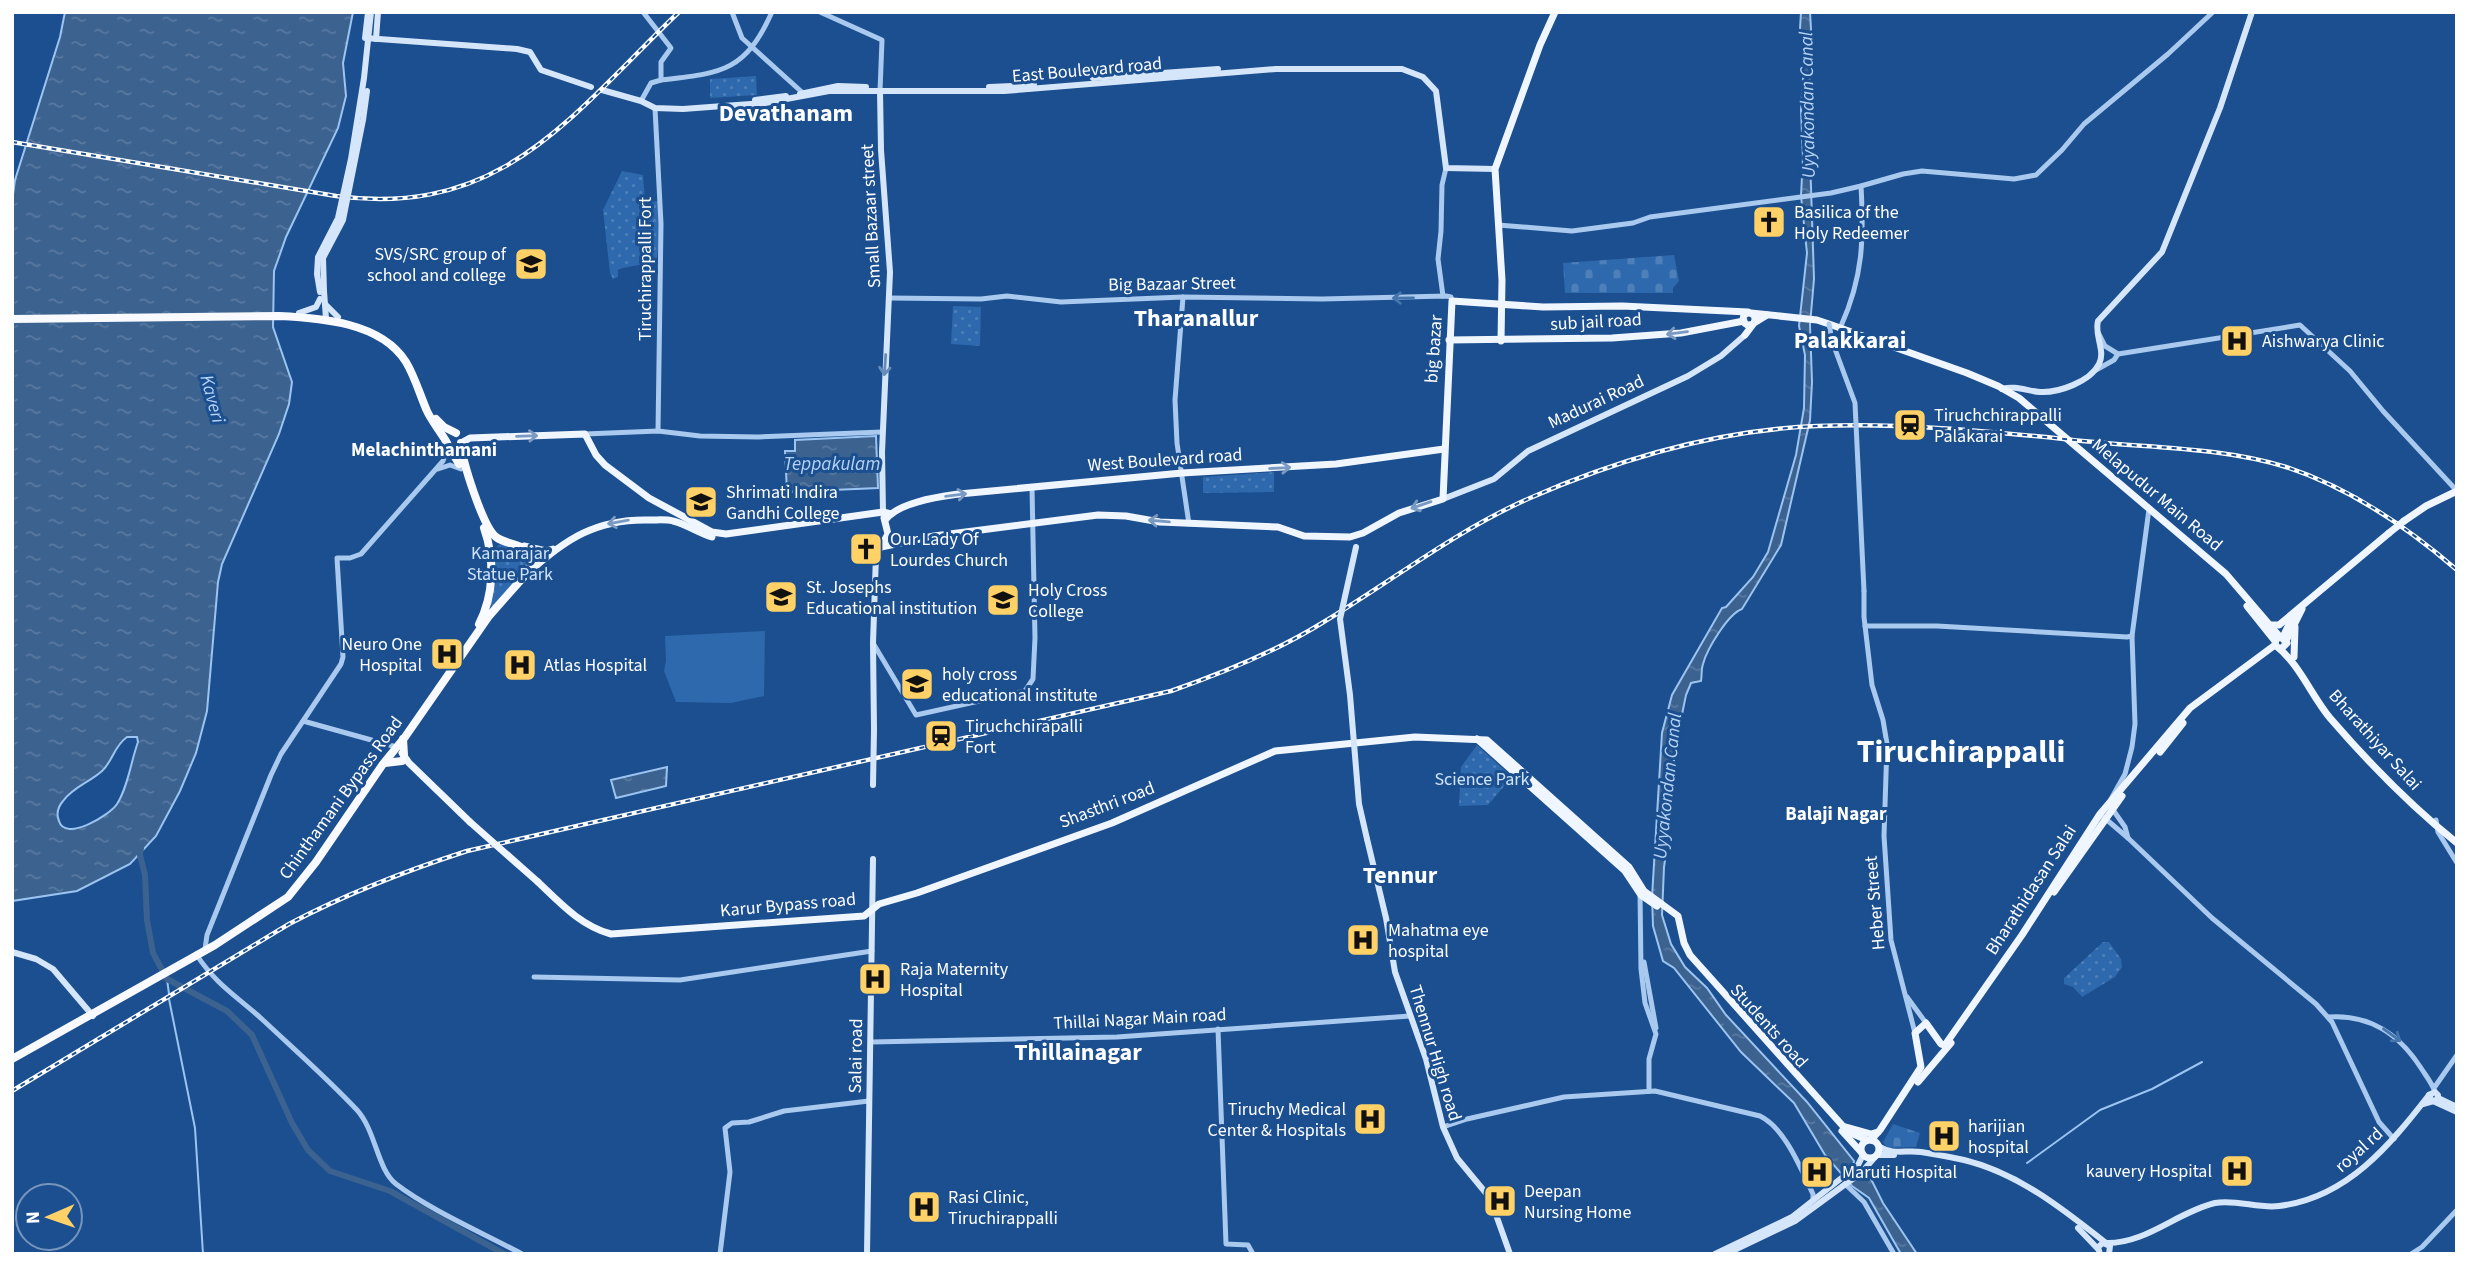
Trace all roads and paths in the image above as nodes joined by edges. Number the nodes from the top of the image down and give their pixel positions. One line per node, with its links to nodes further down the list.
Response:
1 (373, 12): 9 (main road); 9 (main road); 25 (main road, bridge)
2 (643, 12): 11 (street)
3 (732, 12): 10 (street)
4 (772, 12): 10 (street)
5 (820, 12): 13 (street)
6 (1555, 12): 19 (main road)
7 (2213, 12): 20 (street)
8 (2252, 12): 38 (main road)
9 (376, 39): 12 (main road)
10 (752, 49): 11 (street); 15 (street)
11 (661, 80): 16 (street)
12 (591, 87)
13 (880, 89): 15 (main road, East Boulevard road); 18 (main road, East Boulevard road); 24 (main road, Small Bazaar street)
14 (602, 90): 16 (main road)
15 (805, 95): 17 (main road, East Boulevard road)
16 (641, 101): 17 (main road)
17 (655, 108): 46 (street, Tiruchirappalli Fort)
18 (1446, 168): 19 (main road); 22 (street)
19 (1495, 169): 21 (main road)
20 (1861, 187): 21 (street); 37 (street)
21 (1498, 225): 27 (main road)
22 (1443, 296): 23 (street, Big Bazaar Street, one-way to 23); 26 (street)
23 (1183, 297): 24 (street, Big Bazaar Street); 54 (street)
24 (889, 298): 47 (main road, Small Bazaar street, one-way to 47)
25 (322, 301): 29 (main road); 32 (main road); 33 (main road)
26 (1452, 301): 27 (main road, big bazar); 41 (main road, big bazar)
27 (1502, 303): 28 (main road, big bazar); 42 (main road)
28 (1731, 312): 30 (main road, big bazar); 35 (main road)
29 (303, 313): 32 (highway); 34 (highway)
30 (1749, 313): 31 (main road); 35 (main road)
31 (1769, 315): 35 (main road); 36 (main road, Melapudur Main Road)
32 (324, 317): 33 (highway); 39 (highway)
33 (338, 317): 39 (highway)
34 (12, 319)
35 (1748, 322): 40 (main road, Madurai Road); 42 (main road, sub jail road, one-way to 42)
36 (1829, 324): 45 (main road, Melapudur Main Road); 79 (street, Heber Street, bridge)
37 (1841, 326)
38 (2096, 328): 43 (street); 44 (main road)
39 (370, 332): 49 (highway); 50 (highway, Chinthamani Bypass Road)
40 (1745, 335): 57 (main road, Madurai Road)
41 (1449, 340): 42 (main road, sub jail road); 51 (main road, big bazar)
42 (1501, 341)
43 (2118, 354): 44 (street); 56 (street)
44 (2093, 372): 45 (main road)
45 (2002, 389): 58 (main road, Melapudur Main Road)
46 (659, 430): 47 (street); 48 (street)
47 (882, 432): 59 (main road, Small Bazaar street)
48 (585, 434): 49 (main road, one-way to 48); 61 (main road)
49 (458, 437): 50 (highway); 68 (highway)
50 (448, 444): 52 (highway, Chinthamani Bypass Road); 53 (street)
51 (1444, 449): 54 (main road, West Boulevard road, one-way to 51); 57 (main road, big bazar)
52 (461, 469): 53 (street); 72 (highway, Chinthamani Bypass Road)
53 (436, 471): 84 (street)
54 (1182, 473): 55 (main road, West Boulevard road); 62 (street)
55 (1032, 488): 59 (main road, West Boulevard road, one-way to 55); 60 (street)
56 (2457, 492): 65 (main road, bridge)
57 (1443, 499): 63 (main road, one-way to 63)
58 (2149, 511): 78 (main road, Melapudur Main Road); 80 (street); 82 (main road, Melapudur Main Road)
59 (886, 516): 61 (main road, West Boulevard road); 64 (main road)
60 (1033, 523): 62 (main road, one-way to 60); 67 (main road); 81 (street)
61 (686, 524): 71 (main road, one-way to 71)
62 (1189, 524): 66 (main road)
63 (1363, 533): 66 (main road); 70 (main road, Thennur High road)
64 (888, 534): 67 (main road); 69 (main road)
65 (2391, 535): 76 (main road); 77 (main road)
66 (1350, 537): 70 (main road)
67 (901, 542): 69 (main road)
68 (517, 545): 71 (main road); 72 (highway); 73 (highway)
69 (881, 547): 81 (main road)
70 (1356, 547): 109 (main road, Thennur High road, bridge)
71 (555, 549): 73 (main road)
72 (492, 559): 74 (highway, Chinthamani Bypass Road)
73 (526, 574): 75 (highway, Chinthamani Bypass Road)
74 (489, 589): 75 (highway); 86 (highway, Chinthamani Bypass Road)
75 (500, 604): 85 (highway, Chinthamani Bypass Road)
76 (2294, 612): 78 (main road); 82 (main road)
77 (2295, 623): 82 (main road); 83 (main road)
78 (2270, 625): 82 (main road, Melapudur Main Road)
79 (1865, 626): 80 (street); 107 (street, Heber Street)
80 (2132, 636): 90 (street)
81 (873, 643): 89 (main road, bridge)
82 (2280, 643): 83 (main road, Bharathiyar Salai); 90 (main road, Bharathidasan Salai); 92 (main road, Bharathiyar Salai)
83 (2294, 657): 92 (main road, Bharathiyar Salai)
84 (303, 721): 86 (street); 102 (street)
85 (403, 739): 86 (highway, Chinthamani Bypass Road); 87 (highway)
86 (392, 748): 87 (main road, Karur Bypass road); 88 (highway, Chinthamani Bypass Road); 101 (highway, Chinthamani Bypass Road)
87 (405, 760): 88 (highway); 99 (main road, Karur Bypass road, bridge)
88 (383, 764): 101 (highway, Chinthamani Bypass Road)
89 (873, 785)
90 (2110, 806): 91 (main road, Bharathidasan Salai); 93 (street)
91 (2102, 816): 93 (street); 98 (main road, Bharathidasan Salai)
92 (2436, 823): 94 (main road, Bharathiyar Salai); 96 (street)
93 (2128, 838): 110 (street)
94 (2457, 840)
95 (873, 859): 99 (main road, Salai road)
96 (2457, 863)
97 (1640, 889): 99 (main road, Shasthri road); 100 (main road); 118 (street)
98 (2046, 900): 111 (main road, Bharathidasan Salai); 117 (main road, Bharathidasan Salai)
99 (872, 909): 104 (main road, Salai road)
100 (1669, 910): 123 (main road); 129 (main road, Students road)
101 (260, 913): 102 (highway, Chinthamani Bypass Road)
102 (205, 949): 105 (highway, Chinthamani Bypass Road)
103 (12, 951): 108 (main road)
104 (872, 951): 106 (street); 114 (main road, Salai road)
105 (196, 954): 108 (highway, Chinthamani Bypass Road); 140 (street)
106 (534, 976)
107 (1906, 995): 111 (street); 113 (street, Heber Street)
108 (96, 1014): 116 (highway, Chinthamani Bypass Road)
109 (1410, 1016): 112 (street, Thillai Nagar Main road); 124 (main road, Thennur High road)
110 (2328, 1017): 119 (street, one-way to 119); 126 (street)
111 (1926, 1023): 113 (main road)
112 (1218, 1029): 114 (street, Thillai Nagar Main road); 143 (street)
113 (1915, 1033): 117 (main road)
114 (871, 1042): 120 (main road, Salai road)
115 (2457, 1055): 119 (street)
116 (12, 1059)
117 (1924, 1069): 125 (main road, Bharathidasan Salai); 128 (main road, Bharathidasan Salai)
118 (1649, 1091): 124 (street); 131 (street)
119 (2433, 1095): 121 (main road); 122 (main road); 126 (main road, royal rd)
120 (869, 1101): 141 (street); 142 (main road, Salai road)
121 (2457, 1107)
122 (2457, 1112)
123 (1842, 1125): 125 (main road); 127 (main road)
124 (1443, 1127): 144 (main road, Thennur High road)
125 (1881, 1130): 127 (main road, Bharathidasan Salai)
126 (2394, 1139): 138 (main road, royal rd)
127 (1869, 1140): 128 (main road); 129 (main road)
128 (1879, 1151): 129 (main road); 130 (main road, Bharathidasan Salai); 136 (main road); 136 (main road)
129 (1862, 1154): 130 (main road, Bharathidasan Salai)
130 (1860, 1168): 132 (main road, Bharathidasan Salai)
131 (1807, 1181): 133 (street); 134 (street)
132 (1843, 1181): 133 (main road); 146 (main road); 147 (street)
133 (1833, 1185): 134 (main road)
134 (1812, 1202): 145 (main road)
135 (2457, 1210): 149 (street)
136 (2089, 1233): 137 (main road); 139 (main road)
137 (2106, 1244): 138 (main road); 139 (main road); 148 (main road)
138 (2119, 1244): 148 (main road)
139 (2099, 1252)
140 (522, 1254)
141 (720, 1254)
142 (867, 1254)
143 (1253, 1254)
144 (1510, 1254)
145 (1715, 1254)
146 (1726, 1254)
147 (1894, 1254)
148 (2109, 1254)
149 (2412, 1254)

